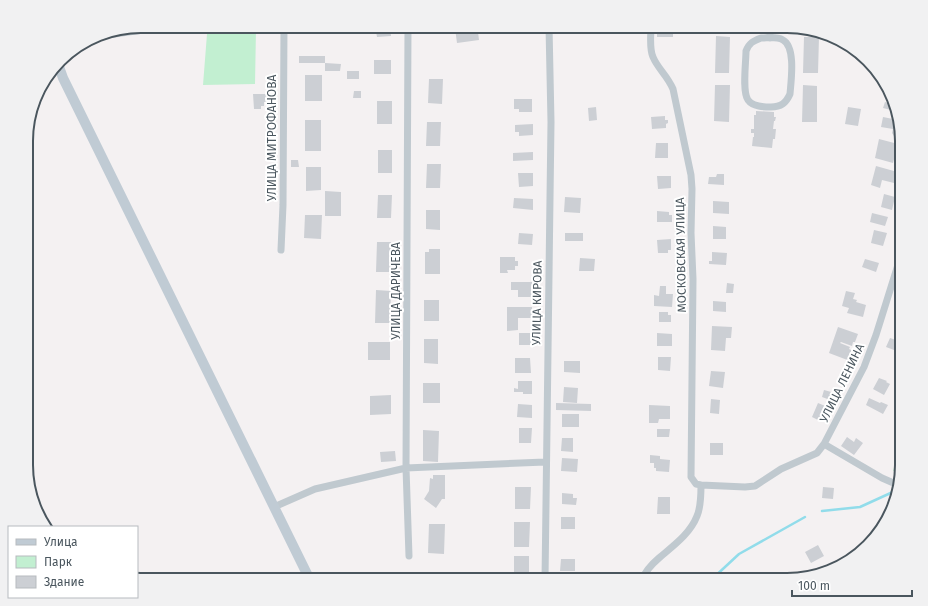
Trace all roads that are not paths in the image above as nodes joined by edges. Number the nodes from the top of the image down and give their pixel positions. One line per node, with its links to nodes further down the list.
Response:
1 (284, 33): 8 (street, УЛИЦА МИТРОФАНОВА)
2 (408, 33): 12 (street, УЛИЦА ДАРИЧЕВА)
3 (549, 33): 11 (street, УЛИЦА КИРОВА)
4 (651, 33): 14 (street, МОСКОВСКАЯ УЛИЦА)
5 (770, 33): 6 (street)
6 (770, 38): 6 (street)
7 (60, 70): 15 (main road)
8 (281, 250)
9 (895, 274): 10 (street, УЛИЦА ЛЕНИНА)
10 (824, 444): 13 (street); 14 (street)
11 (546, 462): 12 (street); 18 (street, УЛИЦА КИРОВА)
12 (406, 468): 15 (street); 16 (street, УЛИЦА ДАРИЧЕВА)
13 (893, 483)
14 (701, 485): 19 (street)
15 (274, 507): 17 (main road)
16 (409, 556)
17 (307, 573)
18 (545, 573)
19 (645, 573)

